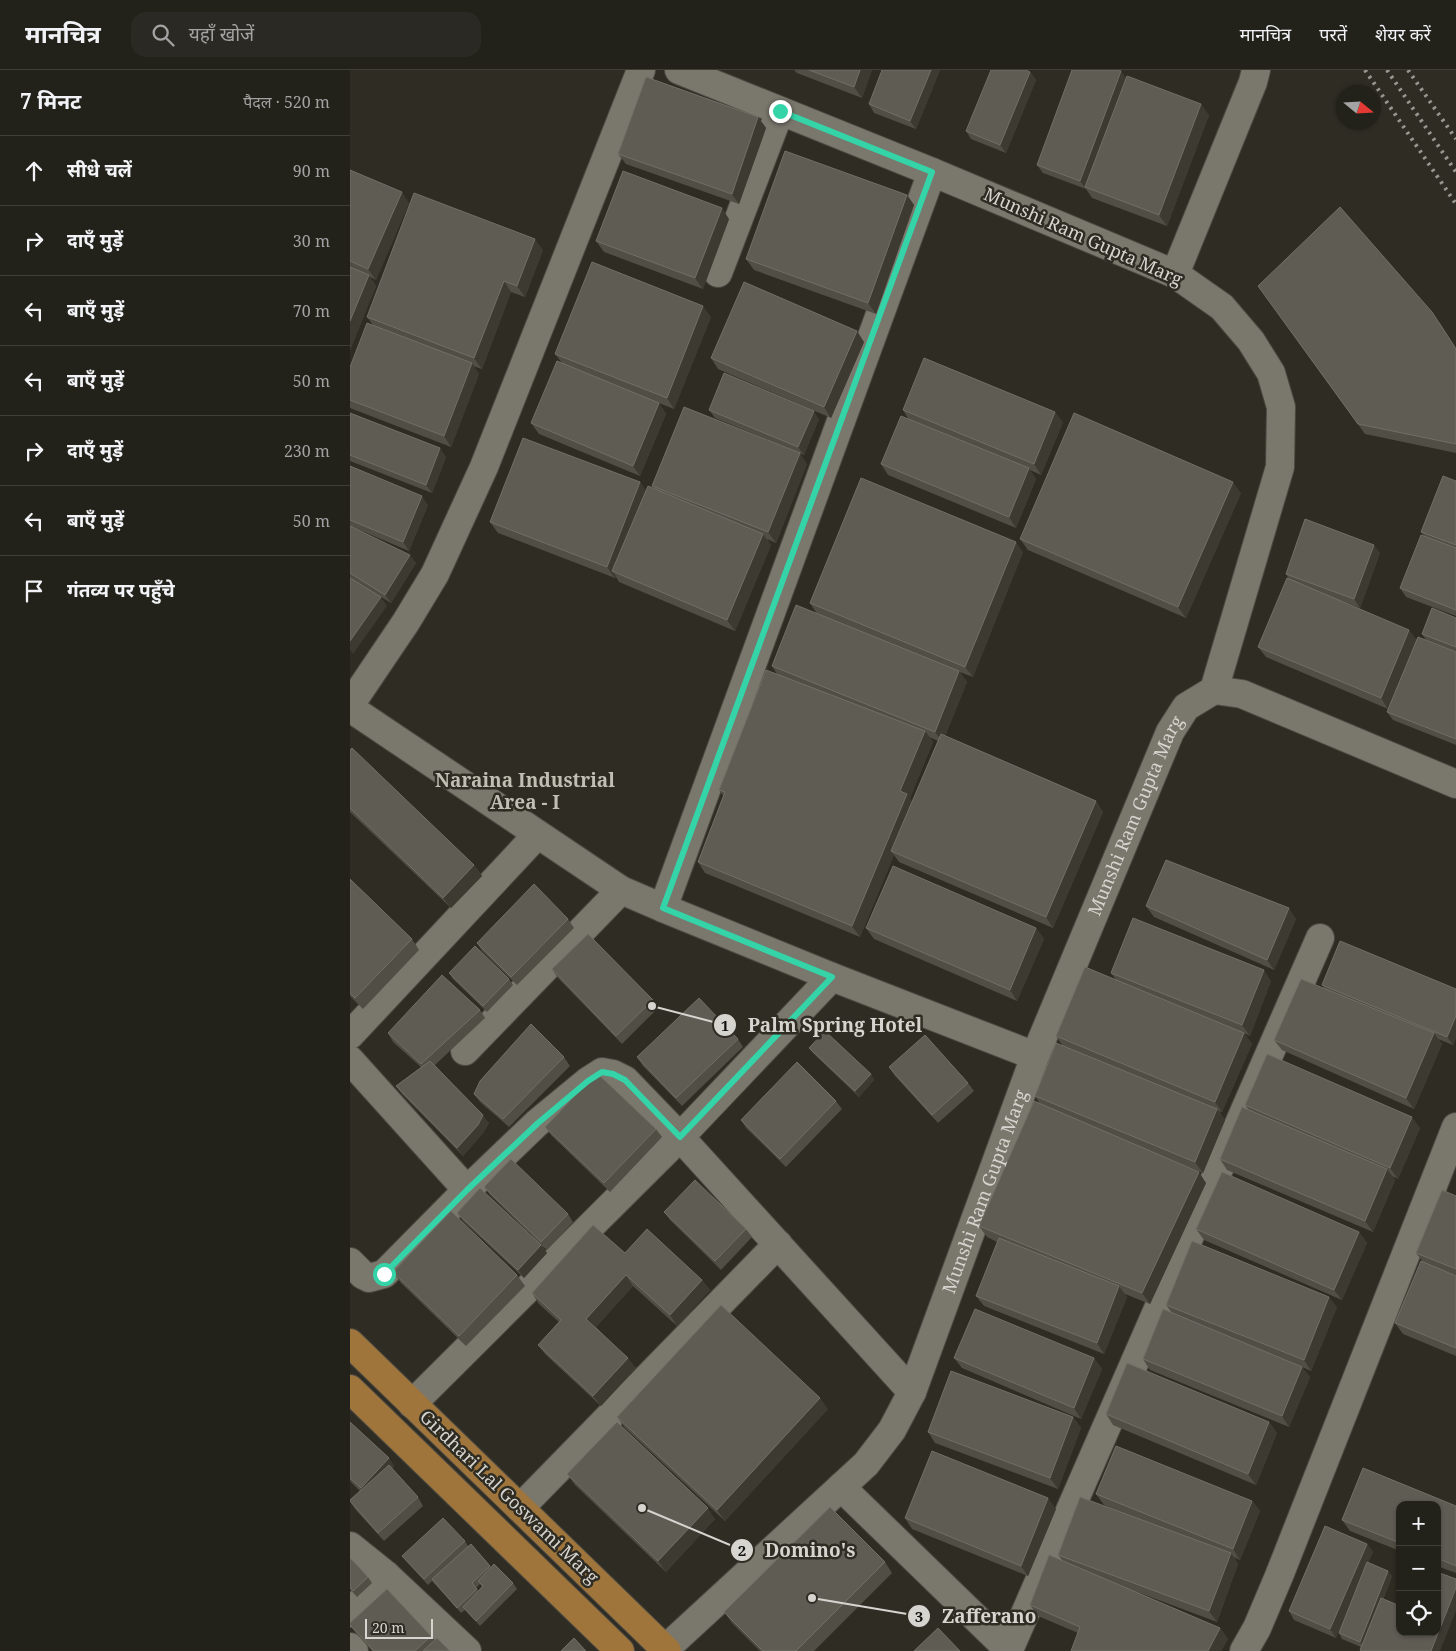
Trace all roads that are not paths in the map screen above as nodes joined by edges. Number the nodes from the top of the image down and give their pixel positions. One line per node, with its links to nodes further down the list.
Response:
1 (641, 70): 9 (street)
2 (679, 70): 4 (street, Munshi Ram Gupta Marg)
3 (1256, 70): 7 (street)
4 (780, 111): 5 (street, Munshi Ram Gupta Marg); 6 (street)
5 (932, 172): 7 (street, Munshi Ram Gupta Marg); 13 (street)
6 (718, 273)
7 (1175, 274): 8 (street, Munshi Ram Gupta Marg)
8 (1214, 690): 10 (street); 18 (street, Munshi Ram Gupta Marg)
9 (350, 707): 11 (street)
10 (1456, 784)
11 (538, 835): 12 (street); 16 (street)
12 (621, 890): 13 (street); 17 (street)
13 (663, 908): 15 (street)
14 (1320, 938): 36 (street)
15 (832, 977): 18 (street); 21 (street)
16 (350, 1035)
17 (465, 1051)
18 (1035, 1056): 27 (street, Munshi Ram Gupta Marg)
19 (350, 1060): 22 (street)
20 (1456, 1127): 40 (street)
21 (680, 1137): 22 (street); 23 (street); 28 (street)
22 (467, 1190): 24 (street)
23 (778, 1244): 27 (street); 30 (street)
24 (350, 1262)
25 (352, 1348): 28 (main road, Girdhari Lal Goswami Marg)
26 (350, 1389): 39 (main road, Girdhari Lal Goswami Marg)
27 (912, 1392): 29 (street, Munshi Ram Gupta Marg)
28 (412, 1404): 30 (main road, Girdhari Lal Goswami Marg)
29 (841, 1487): 35 (street, Munshi Ram Gupta Marg); 36 (street)
30 (520, 1508): 35 (main road, Girdhari Lal Goswami Marg)
31 (350, 1546): 32 (street)
32 (386, 1575): 33 (street); 38 (street)
33 (350, 1612)
34 (350, 1647): 37 (street)
35 (665, 1650)
36 (1010, 1650)
37 (354, 1651)
38 (467, 1651)
39 (620, 1651)
40 (1244, 1651)

